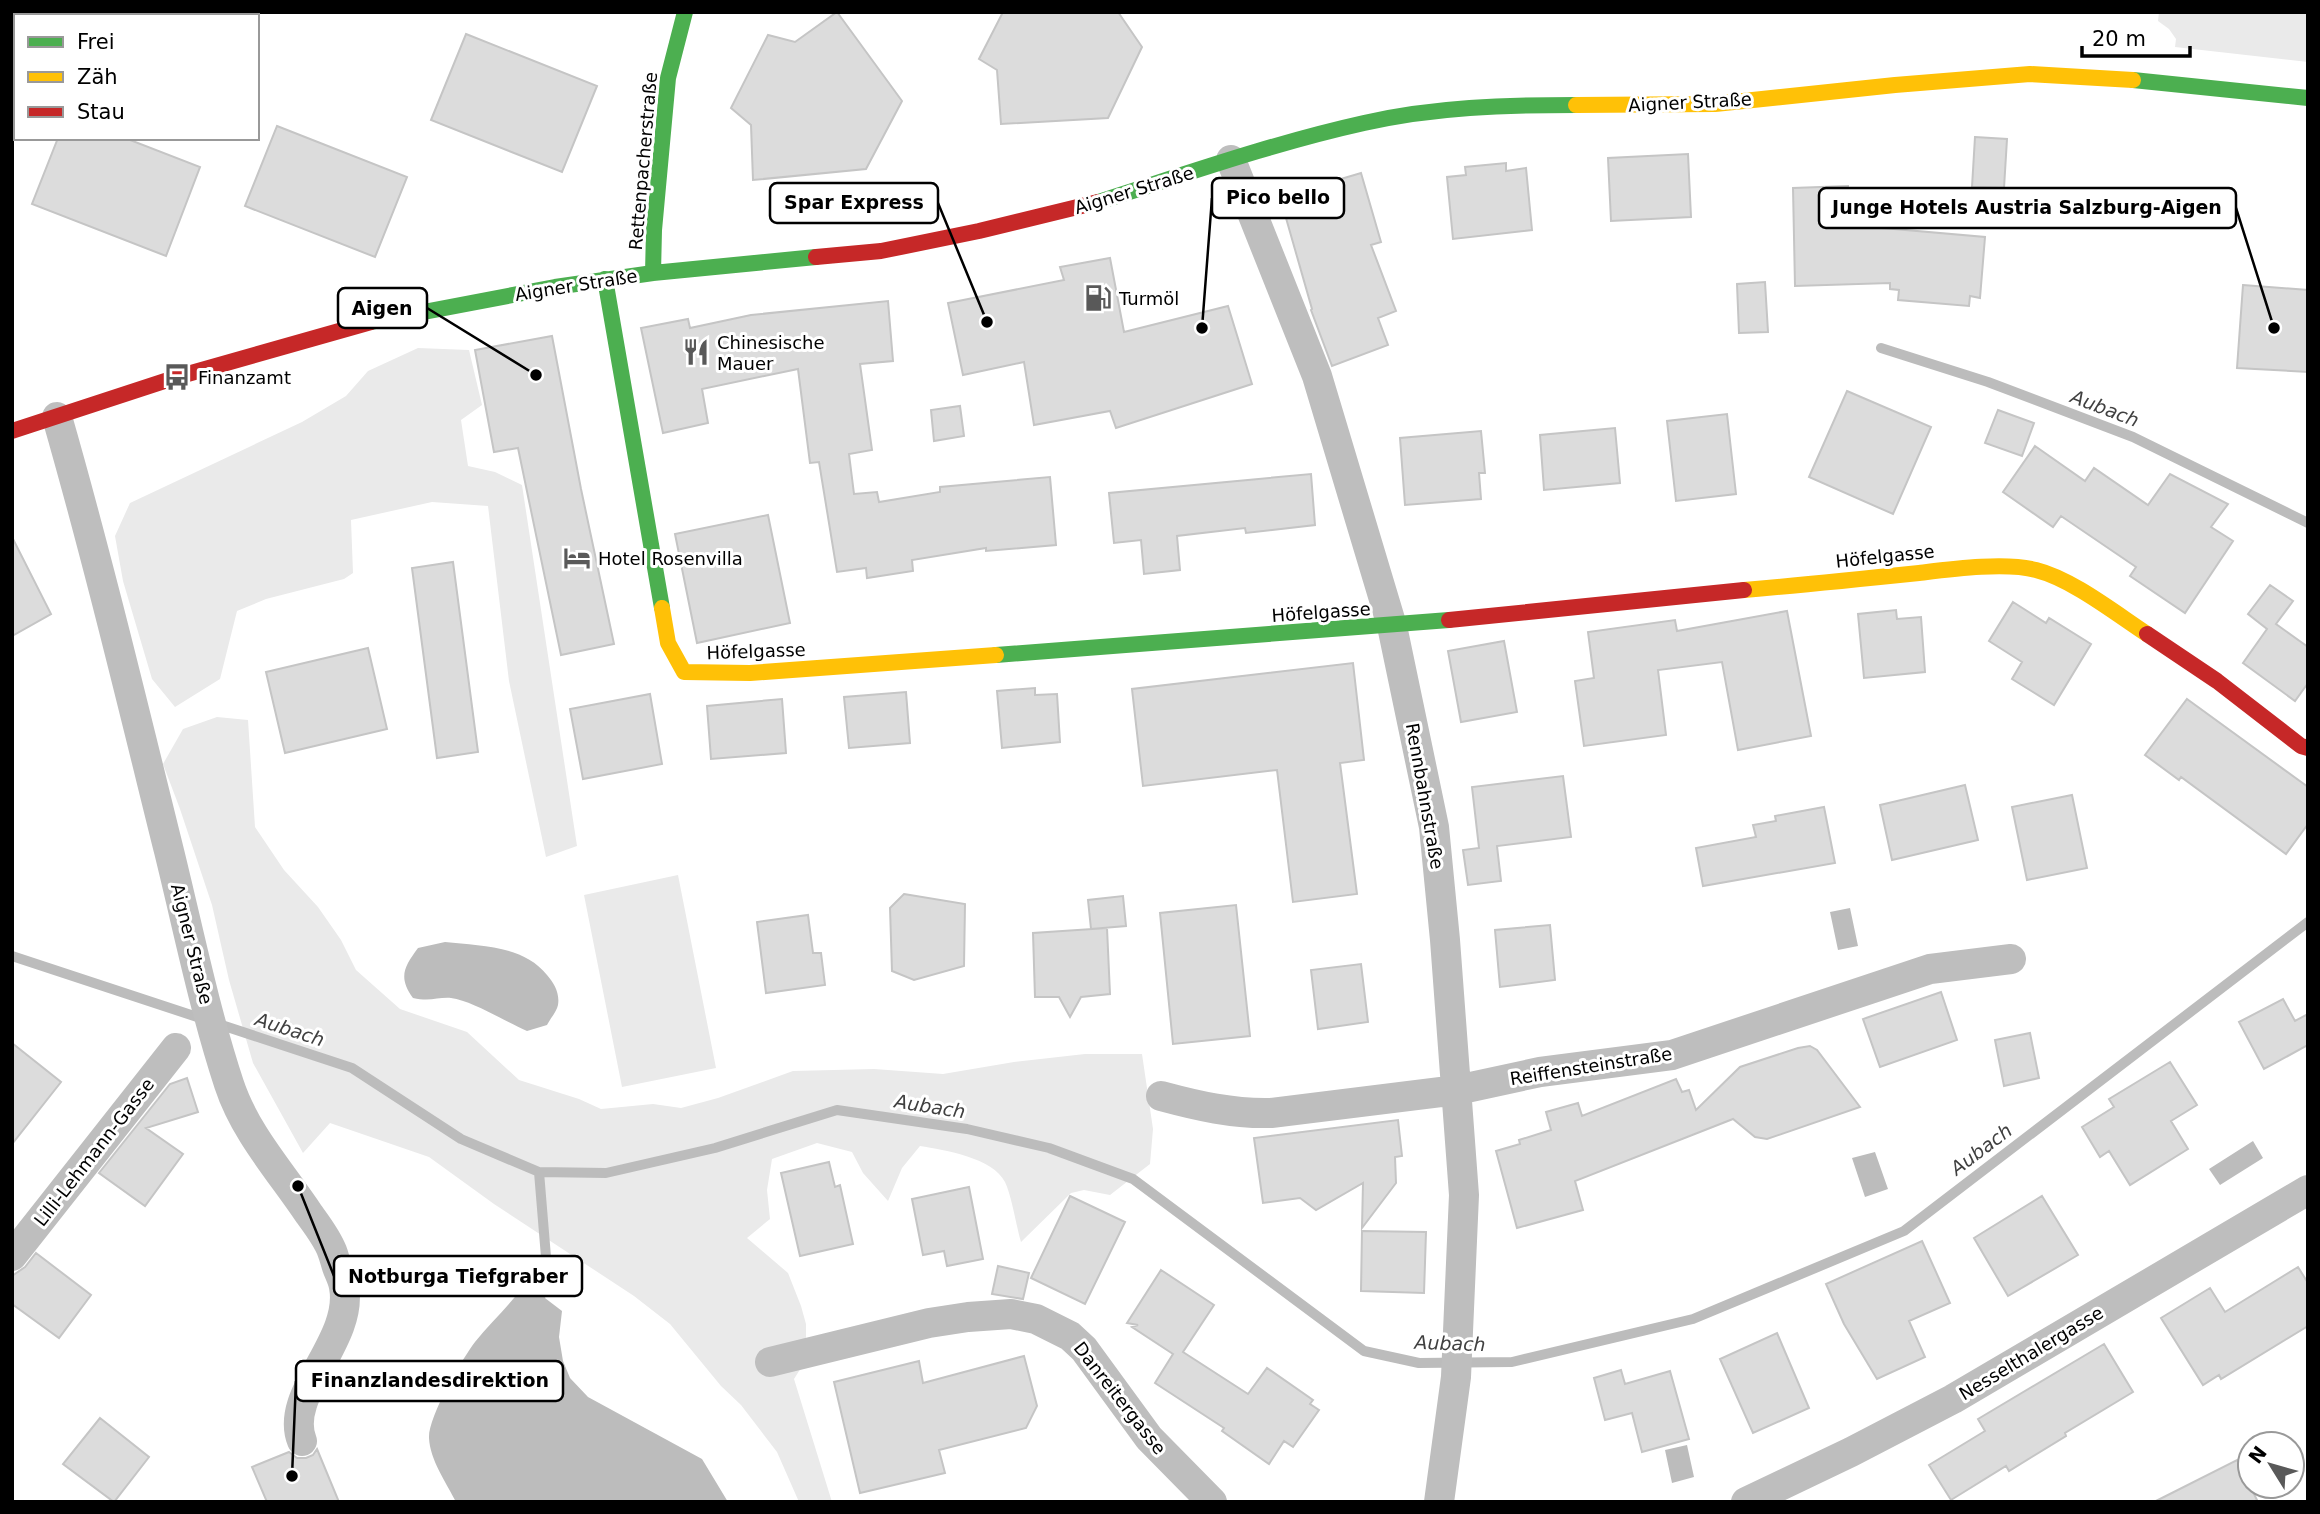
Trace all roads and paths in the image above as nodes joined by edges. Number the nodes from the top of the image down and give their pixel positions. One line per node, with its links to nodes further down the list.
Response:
1 (685, 12): 4 (street, Rettenpacherstraße)
2 (2308, 98): 3 (street, Aigner Straße)
3 (1231, 160): 4 (street, Aigner Straße); 8 (street, Rennbahnstraße)
4 (653, 273): 5 (street, Aigner Straße)
5 (604, 279): 6 (street, Aigner Straße); 8 (street, Höfelgasse)
6 (57, 417): 7 (street, Aigner Straße); 17 (street, Aigner Straße)
7 (12, 431)
8 (1392, 626): 9 (street, Höfelgasse); 12 (street, Rennbahnstraße)
9 (2308, 748)
10 (2011, 959): 12 (street, Reiffensteinstraße)
11 (176, 1048): 15 (street, Lilli-Lehmann-Gasse)
12 (1457, 1090): 13 (street, Reiffensteinstraße); 19 (street, Rennbahnstraße)
13 (1161, 1096)
14 (2308, 1190): 20 (street, Nesselthalergasse)
15 (12, 1256)
16 (769, 1362): 18 (street, Danreitergasse)
17 (302, 1441)
18 (1212, 1502)
19 (1439, 1502)
20 (1746, 1502)

